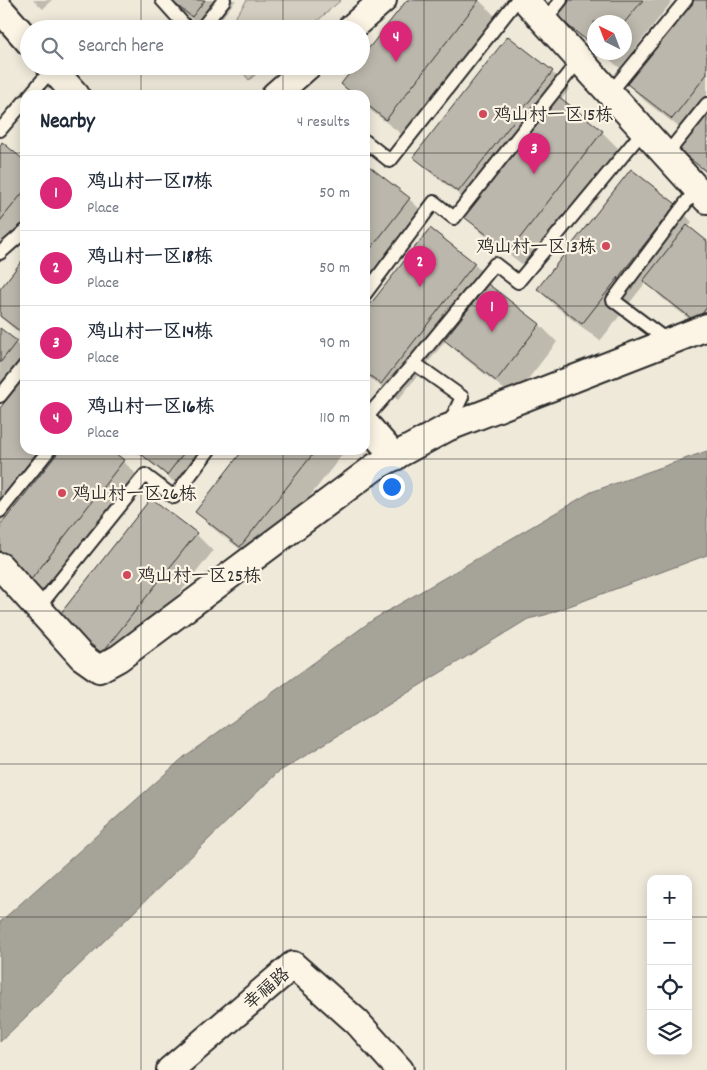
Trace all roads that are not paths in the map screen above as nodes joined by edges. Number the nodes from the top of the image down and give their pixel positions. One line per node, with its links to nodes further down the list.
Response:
1 (162, 0): 9 (lane)
2 (224, 0): 10 (lane)
3 (382, 0): 11 (street)
4 (517, 0): 26 (lane)
5 (525, 0): 12 (street)
6 (561, 0): 12 (lane)
7 (686, 0): 21 (lane)
8 (0, 9): 13 (street)
9 (180, 20)
10 (208, 20)
11 (360, 20)
12 (544, 21): 14 (street)
13 (20, 32)
14 (579, 60): 21 (street); 31 (lane)
15 (46, 75): 18 (lane)
16 (57, 75): 19 (street)
17 (298, 75): 20 (street)
18 (34, 90)
19 (71, 90)
20 (281, 90)
21 (610, 93): 25 (street)
22 (707, 104): 27 (lane)
23 (20, 106): 24 (lane)
24 (0, 130)
25 (644, 130): 27 (street); 34 (lane)
26 (370, 145)
27 (666, 155): 28 (street)
28 (702, 194): 33 (lane)
29 (20, 235): 30 (lane)
30 (0, 253)
31 (370, 287)
32 (707, 327): 33 (street)
33 (668, 342): 38 (street)
34 (414, 363): 37 (lane); 38 (lane)
35 (20, 371): 36 (lane)
36 (0, 396)
37 (370, 412)
38 (447, 428): 42 (street)
39 (370, 429): 42 (street)
40 (45, 455): 43 (lane)
41 (205, 455): 45 (lane)
42 (395, 457): 45 (street)
43 (0, 511)
44 (0, 566): 45 (street)
45 (38, 608)
46 (170, 1070): 47 (street, 幸福路)
47 (400, 1070)

